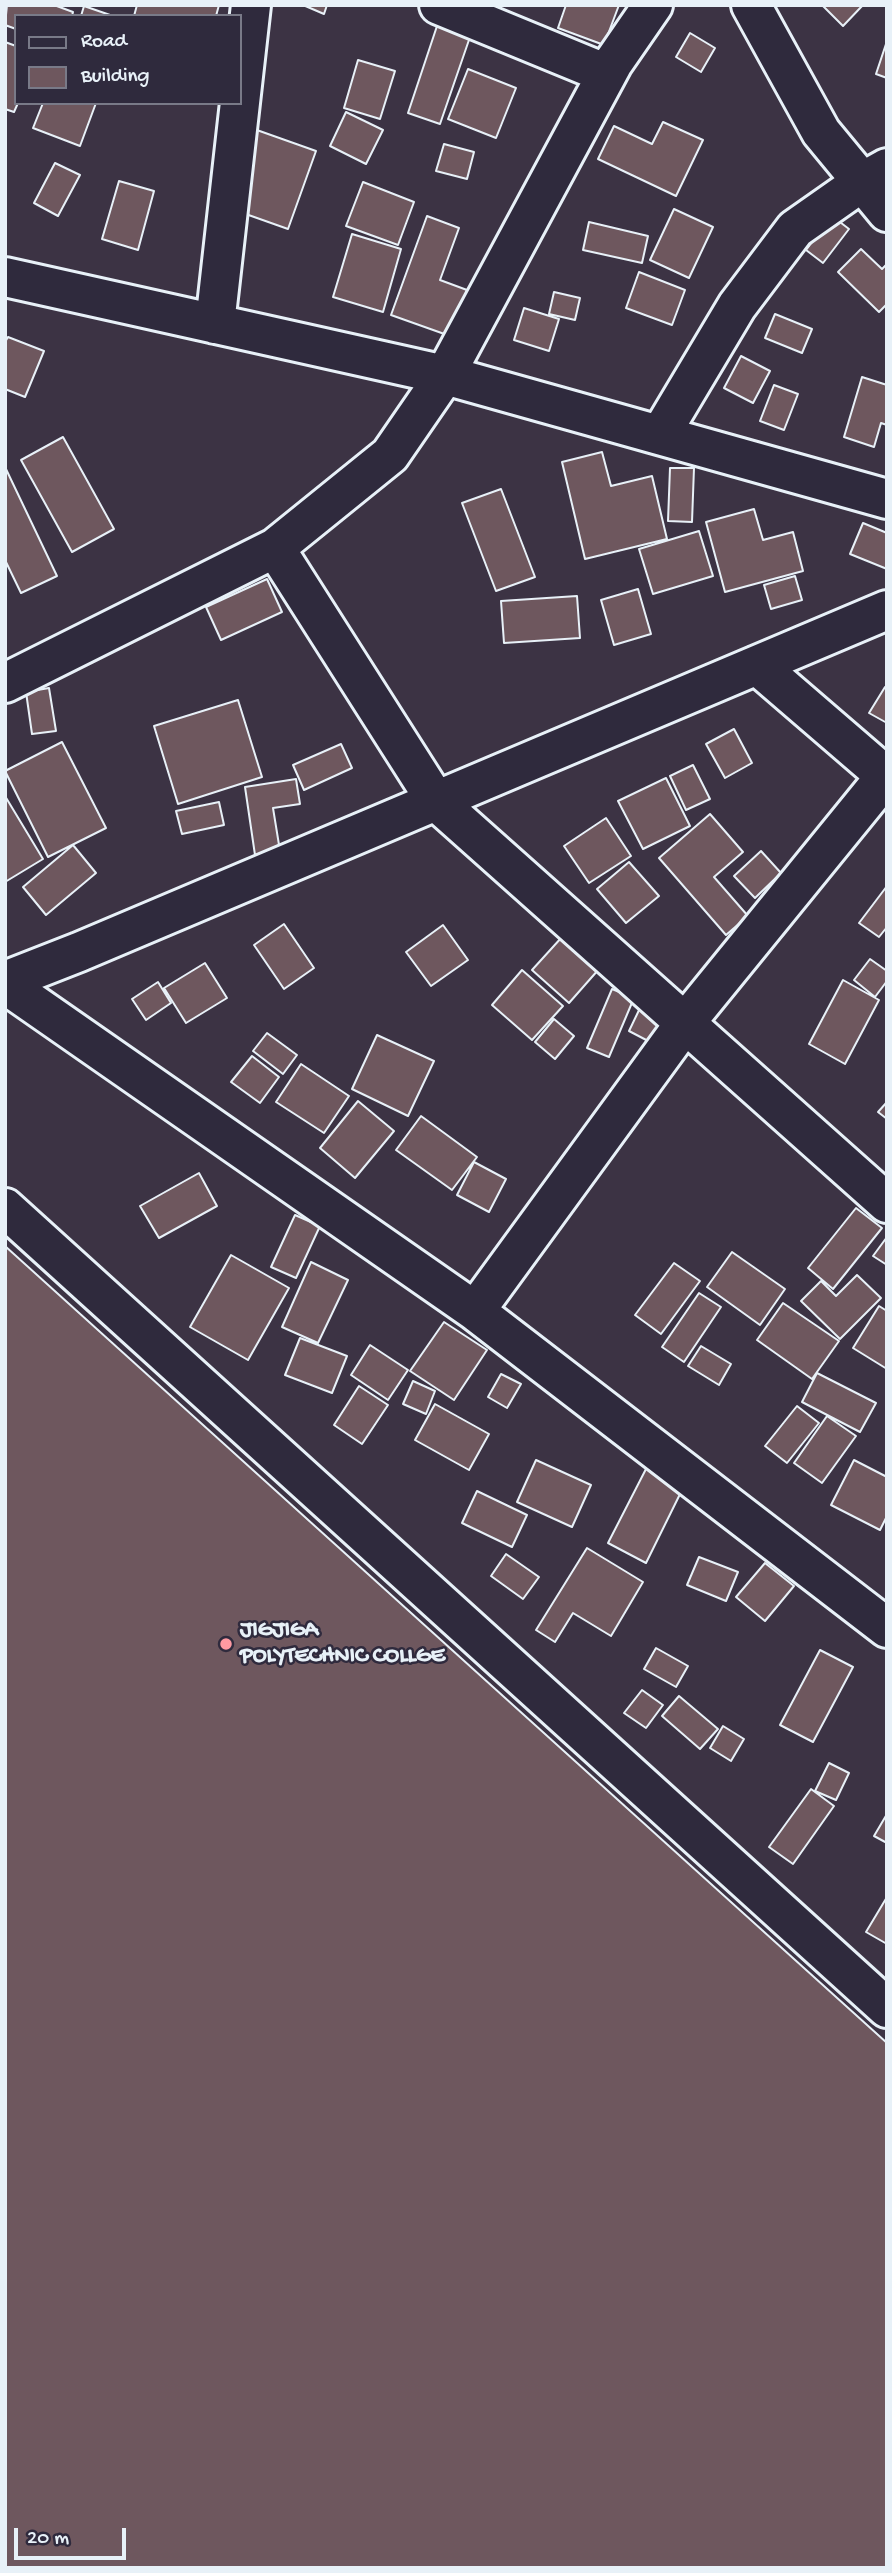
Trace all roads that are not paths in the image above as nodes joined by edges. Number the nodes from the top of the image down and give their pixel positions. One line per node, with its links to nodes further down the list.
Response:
1 (251, 5): 6 (street)
2 (439, 5): 5 (street)
3 (653, 5): 5 (street)
4 (751, 5): 8 (street)
5 (607, 74): 12 (street)
6 (242, 85)
7 (240, 105): 11 (street)
8 (874, 175): 9 (street); 13 (street)
9 (887, 212)
10 (5, 277): 11 (street)
11 (215, 324): 12 (street)
12 (445, 375): 13 (street); 15 (street)
13 (660, 435): 14 (street)
14 (887, 499)
15 (275, 548): 18 (street); 20 (street)
16 (887, 610): 17 (street)
17 (757, 665): 19 (street); 20 (street)
18 (5, 683)
19 (886, 776): 22 (street)
20 (436, 801): 21 (street); 22 (street)
21 (5, 982): 25 (street)
22 (685, 1023): 23 (street); 25 (street)
23 (887, 1203)
24 (5, 1208): 27 (street)
25 (475, 1311): 26 (street)
26 (887, 1628)
27 (887, 2008)

